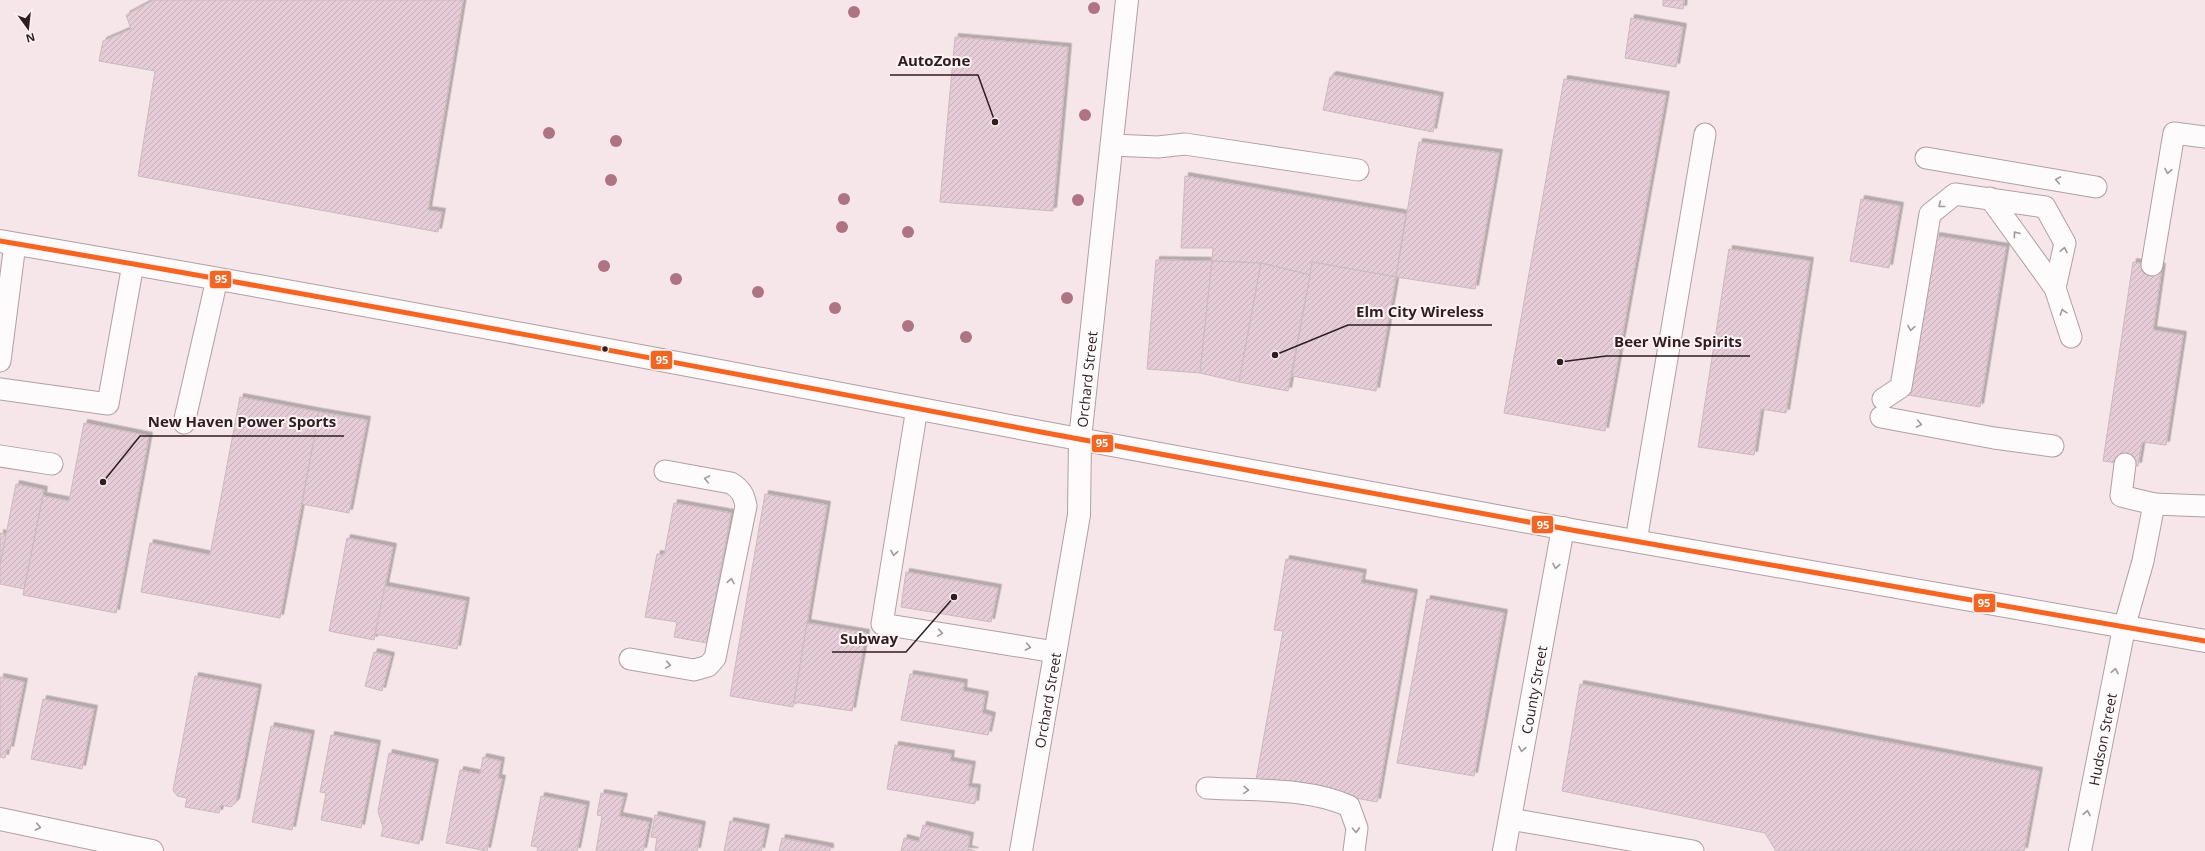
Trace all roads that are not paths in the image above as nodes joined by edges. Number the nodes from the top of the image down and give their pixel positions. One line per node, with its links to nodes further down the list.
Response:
1 (1127, 0): 4 (main road, Orchard Street)
2 (1705, 134): 28 (lane)
3 (2205, 137): 11 (lane, one-way to 11)
4 (1112, 145): 6 (lane); 19 (main road, Orchard Street)
5 (1926, 158): 7 (lane, one-way to 5)
6 (1358, 170)
7 (2096, 187)
8 (1990, 198): 13 (lane, one-way to 8); 13 (lane, one-way to 8); 20 (lane, one-way to 20)
9 (8, 242): 10 (main road); 15 (lane)
10 (133, 264): 12 (main road); 16 (lane)
11 (2152, 265)
12 (217, 279): 17 (main road); 18 (lane)
13 (2055, 288): 14 (lane, one-way to 13)
14 (2071, 337)
15 (0, 361)
16 (0, 389)
17 (917, 408): 19 (main road); 31 (lane, one-way to 31)
18 (184, 424)
19 (1080, 439): 27 (main road); 31 (main road, Orchard Street)
20 (2053, 446)
21 (0, 456): 22 (lane)
22 (52, 464)
23 (2125, 464): 25 (lane)
24 (665, 471): 32 (lane, one-way to 24)
25 (2154, 504): 26 (lane); 29 (lane)
26 (2205, 506)
27 (1563, 528): 28 (main road); 35 (main road, County Street, one-way to 35)
28 (1636, 540): 29 (main road)
29 (2124, 628): 30 (main road); 41 (main road, Hudson Street, one-way to 29)
30 (2205, 642)
31 (1056, 652): 37 (main road, Orchard Street)
32 (630, 659)
33 (1207, 788): 38 (lane, one-way to 38)
34 (0, 819): 36 (main road, one-way to 36)
35 (1510, 819): 39 (main road, County Street); 40 (lane)
36 (152, 851)
37 (1021, 851)
38 (1354, 851)
39 (1504, 851)
40 (1692, 851)
41 (2080, 851)

